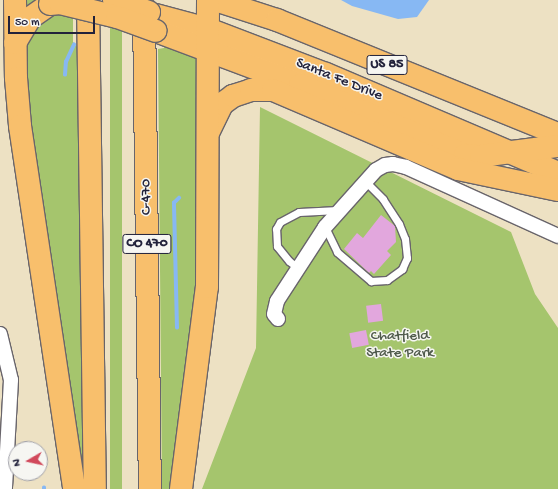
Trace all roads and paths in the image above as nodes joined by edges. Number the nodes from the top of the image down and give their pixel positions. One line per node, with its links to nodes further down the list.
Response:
1 (3, 0): 12 (highway)
2 (15, 0): 11 (highway)
3 (88, 0): 29 (highway)
4 (114, 0): 8 (highway, Santa Fe Drive / US 85, bridge)
5 (208, 0): 10 (highway)
6 (215, 0): 9 (highway, US 85)
7 (261, 0): 9 (highway)
8 (152, 15): 10 (highway, Santa Fe Drive / US 85); 11 (highway, bridge); 30 (highway, C-470 / CO 470)
9 (277, 20): 13 (highway, US 85)
10 (208, 40): 14 (highway); 16 (highway, Santa Fe Drive / US 85)
11 (15, 44): 12 (highway)
12 (16, 78): 28 (highway)
13 (558, 134)
14 (207, 136): 19 (highway); 31 (highway)
15 (558, 146): 16 (highway)
16 (510, 151): 17 (highway, Santa Fe Drive / US 85)
17 (558, 173)
18 (366, 182): 20 (street); 21 (lane); 22 (street)
19 (558, 190)
20 (340, 210): 21 (street); 23 (lane)
21 (325, 227): 23 (street)
22 (558, 236)
23 (298, 268): 24 (street)
24 (278, 319)
25 (0, 334): 26 (street)
26 (6, 384): 27 (street)
27 (5, 489)
28 (74, 489)
29 (95, 489)
30 (150, 489)
31 (180, 489)

